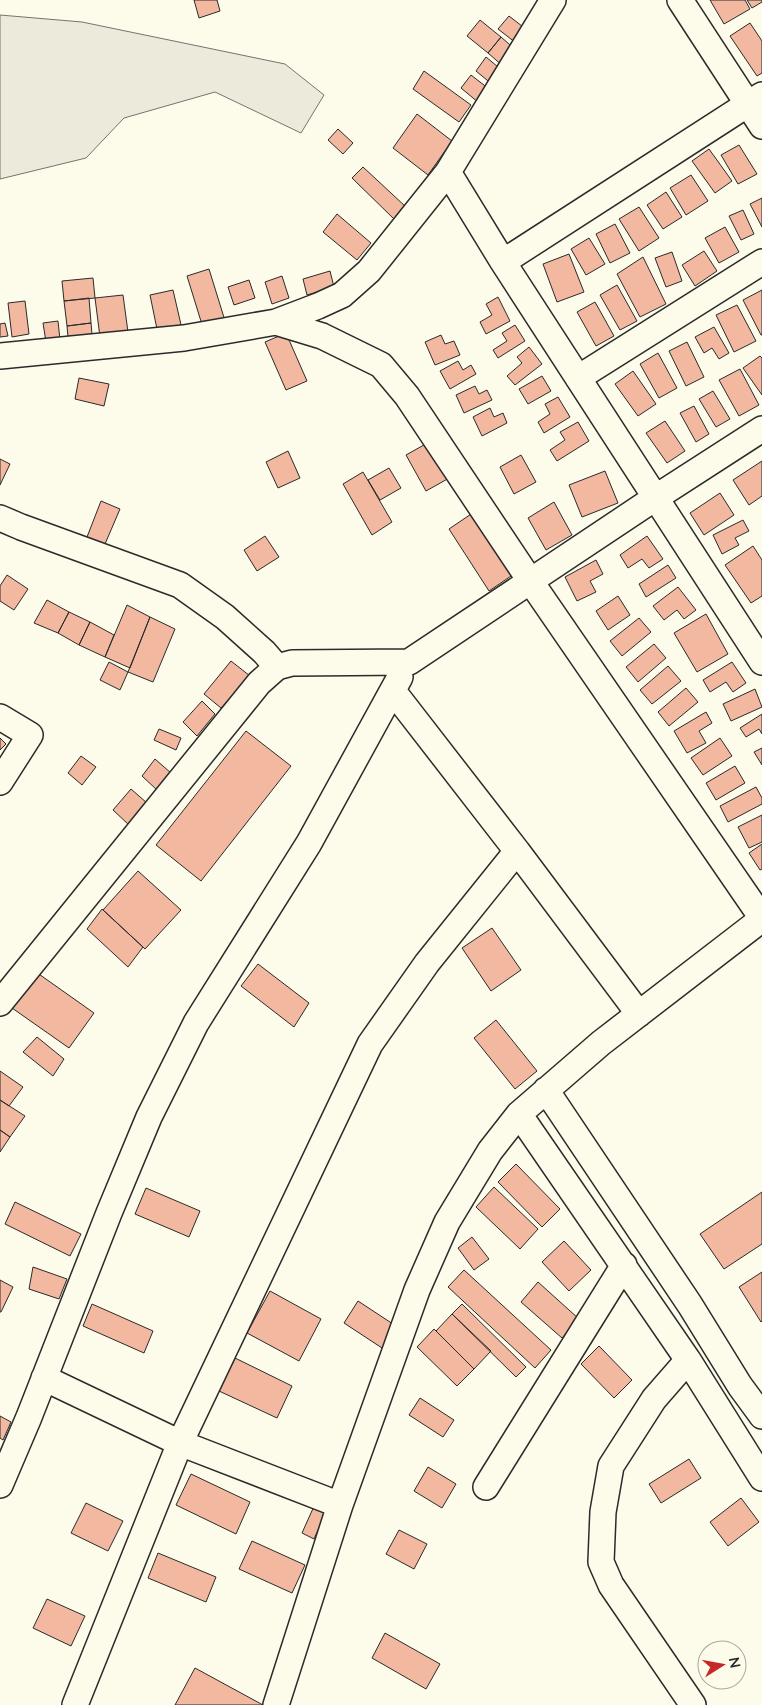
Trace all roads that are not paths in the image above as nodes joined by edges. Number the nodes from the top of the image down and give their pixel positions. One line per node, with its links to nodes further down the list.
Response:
1 (553, 0): 5 (street)
2 (680, 0): 3 (street)
3 (755, 99): 4 (street); 6 (street)
4 (762, 126)
5 (448, 172): 6 (street); 8 (street)
6 (503, 262): 10 (street)
7 (762, 262): 10 (street)
8 (276, 322): 9 (street); 14 (street)
9 (0, 356)
10 (578, 378): 12 (street)
11 (762, 429): 12 (street)
12 (655, 498): 14 (street); 16 (street)
13 (0, 518): 17 (street)
14 (531, 582): 15 (street); 22 (street)
15 (409, 662): 17 (street); 18 (street)
16 (762, 662)
17 (277, 667): 23 (street)
18 (393, 691): 21 (street); 29 (street)
19 (0, 717): 20 (street)
20 (0, 782)
21 (517, 851): 24 (street); 31 (street)
22 (762, 919): 24 (street)
23 (0, 1003)
24 (638, 1014): 25 (street)
25 (546, 1090): 26 (street); 30 (street)
26 (519, 1114): 27 (street); 35 (street)
27 (624, 1265): 28 (street); 34 (street)
28 (688, 1360): 32 (street); 38 (street)
29 (44, 1378): 31 (street); 33 (street)
30 (762, 1416)
31 (180, 1443): 35 (street); 36 (street)
32 (762, 1478)
33 (0, 1485)
34 (486, 1487)
35 (340, 1505): 37 (street)
36 (75, 1705)
37 (276, 1705)
38 (693, 1705)

